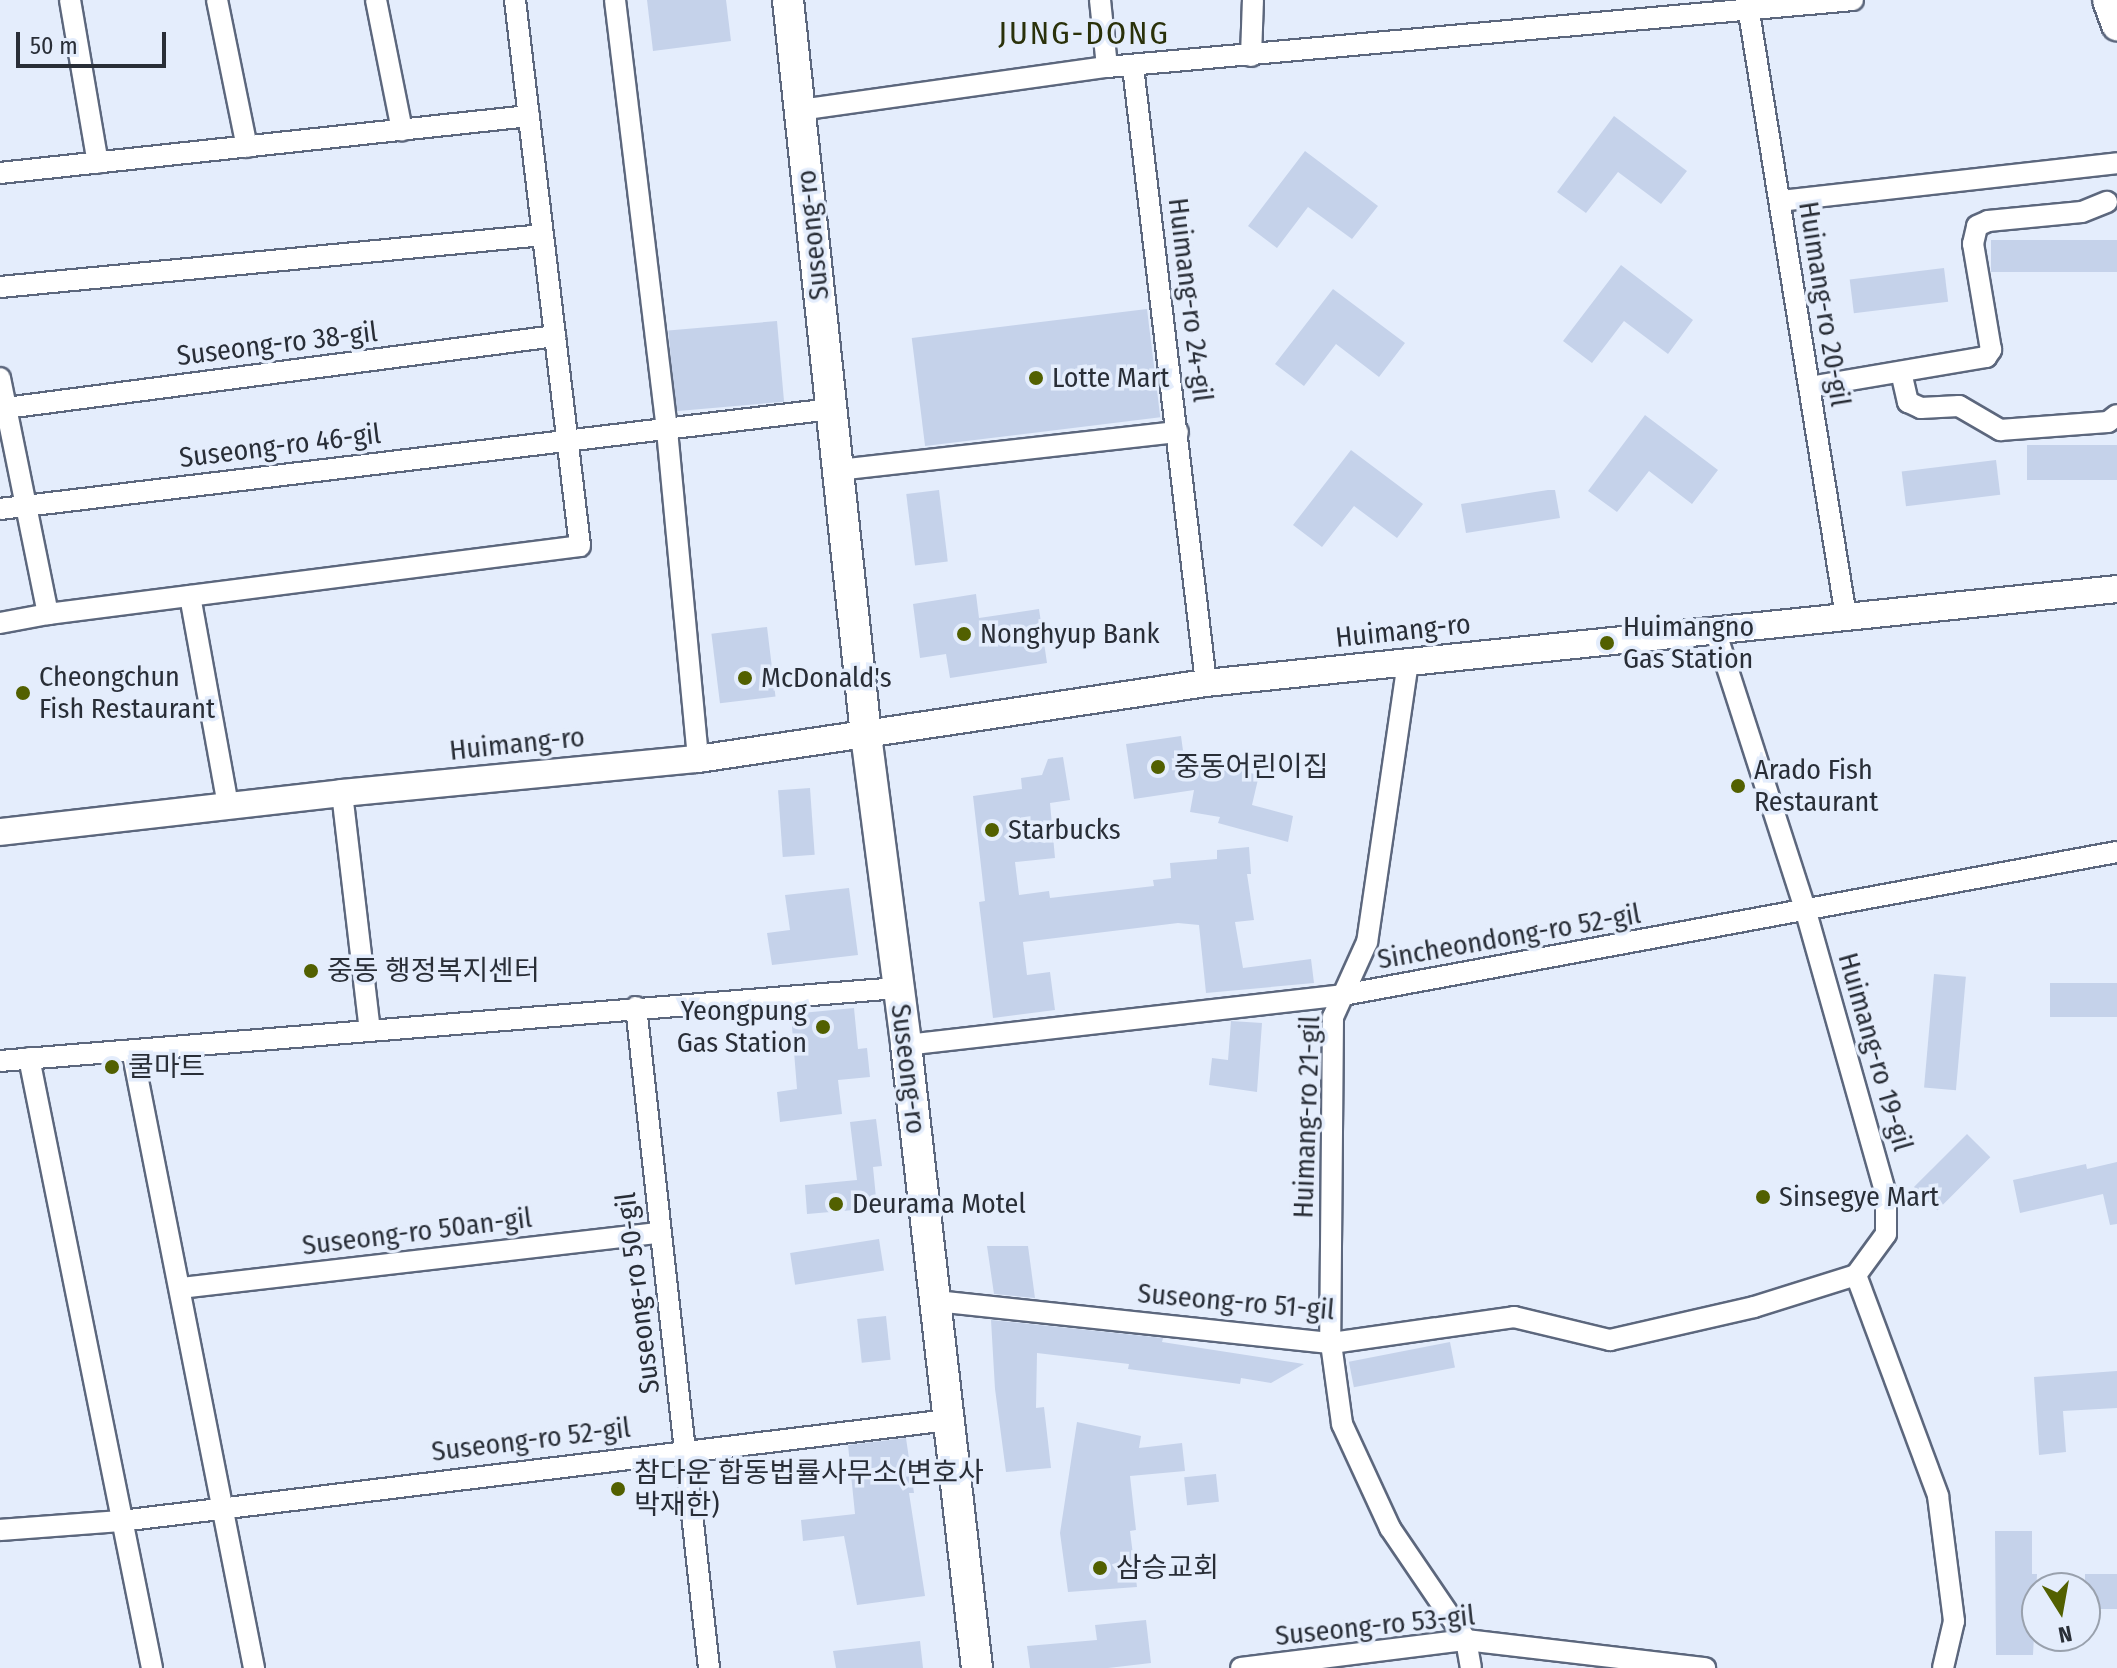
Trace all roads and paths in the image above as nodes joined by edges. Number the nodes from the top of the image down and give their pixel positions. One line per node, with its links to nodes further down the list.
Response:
1 (70, 0): 20 (street)
2 (217, 0): 19 (street)
3 (376, 0): 18 (street)
4 (515, 0): 17 (street)
5 (615, 0): 34 (street)
6 (788, 0): 16 (main road, Suseong-ro)
7 (1100, 0): 14 (street)
8 (1253, 0): 13 (street)
9 (1853, 0): 11 (street)
10 (2108, 0): 12 (main road)
11 (1748, 5): 13 (street); 23 (street, Huimang-ro 20-gil)
12 (2117, 25)
13 (1251, 56): 15 (street)
14 (1107, 67): 15 (street); 16 (street)
15 (1133, 67): 35 (street, Huimang-ro 24-gil)
16 (800, 110): 32 (main road, Suseong-ro)
17 (529, 116): 18 (street); 25 (street)
18 (402, 130): 19 (street)
19 (247, 147): 20 (street)
20 (98, 163): 22 (street)
21 (2117, 163): 23 (street)
22 (0, 173)
23 (1780, 201): 30 (street, Huimang-ro 20-gil)
24 (2107, 202): 28 (street)
25 (543, 235): 26 (street); 27 (street)
26 (0, 287)
27 (555, 336): 31 (street, Suseong-ro 38-gil); 36 (street)
28 (1901, 372): 30 (street); 33 (street)
29 (0, 378): 31 (street)
30 (1809, 387): 43 (street, Huimang-ro 20-gil)
31 (6, 408): 38 (street)
32 (831, 409): 34 (street, Suseong-ro 46-gil); 37 (main road, Suseong-ro)
33 (2117, 415)
34 (667, 430): 36 (street, Suseong-ro 46-gil); 49 (street)
35 (1178, 432): 37 (street); 47 (street, Huimang-ro 24-gil)
36 (567, 439): 38 (street, Suseong-ro 46-gil); 41 (street)
37 (838, 470): 48 (main road, Suseong-ro)
38 (25, 506): 39 (street, Suseong-ro 46-gil); 42 (street)
39 (0, 509)
40 (2117, 589): 43 (street, Huimang-ro)
41 (190, 596): 42 (street); 51 (street)
42 (48, 614): 44 (street)
43 (1846, 617): 45 (street, Huimang-ro)
44 (0, 623)
45 (1715, 630): 46 (street, Huimang-ro); 54 (street, Huimang-ro 19-gil)
46 (1408, 662): 47 (street, Huimang-ro); 56 (street, Huimang-ro 21-gil)
47 (1206, 683): 48 (street, Huimang-ro)
48 (866, 735): 49 (street, Huimang-ro); 55 (main road, Suseong-ro)
49 (698, 759): 50 (street, Huimang-ro)
50 (342, 793): 51 (street, Huimang-ro); 58 (street)
51 (228, 805): 52 (street, Huimang-ro)
52 (0, 832)
53 (2117, 852): 54 (street, Sincheondong-ro 52-gil)
54 (1806, 912): 56 (street, Sincheondong-ro 52-gil); 64 (street, Huimang-ro 19-gil)
55 (897, 988): 57 (street); 59 (main road, Suseong-ro)
56 (1343, 995): 59 (street, Sincheondong-ro 52-gil); 67 (street, Huimang-ro 21-gil)
57 (636, 1007): 58 (street); 63 (street, Suseong-ro 50-gil)
58 (370, 1030): 60 (street)
59 (906, 1045): 66 (main road, Suseong-ro)
60 (132, 1050): 61 (street); 65 (street)
61 (29, 1058): 62 (street); 71 (street)
62 (0, 1061)
63 (659, 1233): 65 (street, Suseong-ro 50an-gil); 69 (street, Suseong-ro 50-gil)
64 (1856, 1275): 67 (street, Suseong-ro 51-gil); 81 (street)
65 (181, 1288): 70 (street)
66 (936, 1301): 67 (street, Suseong-ro 51-gil); 68 (main road, Suseong-ro)
67 (1332, 1343): 73 (street, Huimang-ro 21-gil)
68 (948, 1420): 69 (street, Suseong-ro 52-gil); 77 (main road, Suseong-ro)
69 (685, 1450): 70 (street, Suseong-ro 52-gil); 76 (street, Suseong-ro 50-gil)
70 (221, 1506): 71 (street, Suseong-ro 52-gil); 75 (street)
71 (121, 1521): 72 (street, Suseong-ro 52-gil); 74 (street)
72 (0, 1530)
73 (1466, 1640): 78 (street, Suseong-ro 53-gil); 79 (street); 80 (street, Suseong-ro 53-gil)
74 (152, 1668)
75 (254, 1668)
76 (709, 1668)
77 (977, 1668)
78 (1241, 1668)
79 (1471, 1668)
80 (1705, 1668)
81 (1943, 1668)

